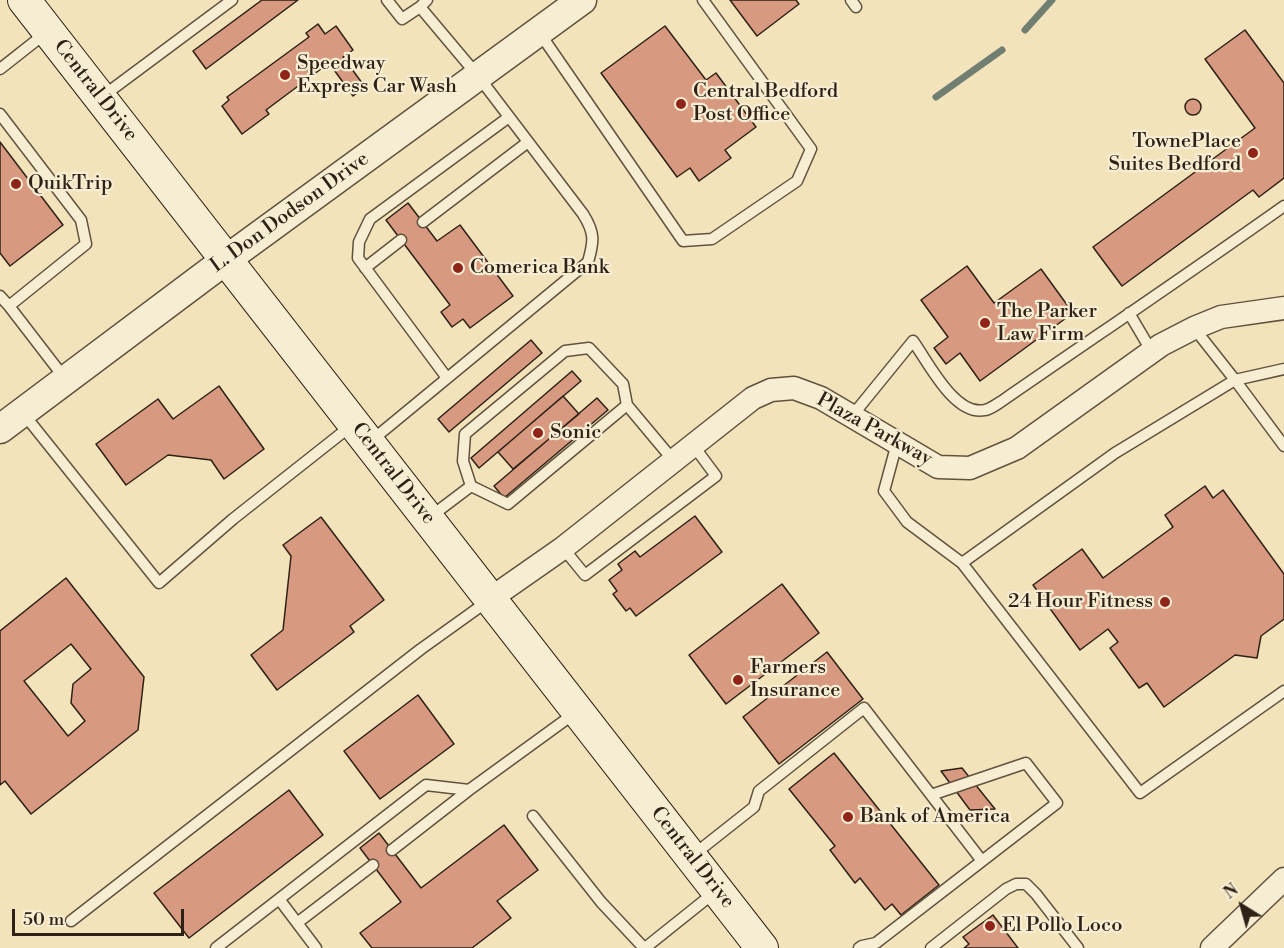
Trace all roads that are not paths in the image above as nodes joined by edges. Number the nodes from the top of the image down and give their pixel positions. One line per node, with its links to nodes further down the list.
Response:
1 (24, 0): 7 (main road, Central Drive)
2 (232, 0): 11 (lane)
3 (387, 0): 6 (lane)
4 (582, 0): 8 (street, L. Don Dodson Drive)
5 (703, 0): 8 (lane)
6 (423, 3): 10 (lane)
7 (48, 31): 9 (lane); 11 (main road, Central Drive)
8 (539, 32): 10 (street, L. Don Dodson Drive)
9 (0, 69)
10 (478, 76): 13 (lane); 18 (street, L. Don Dodson Drive)
11 (100, 98): 18 (main road, Central Drive)
12 (0, 114): 21 (lane)
13 (509, 117): 14 (lane); 19 (lane)
14 (528, 142): 16 (lane); 27 (lane)
15 (1284, 206): 23 (lane)
16 (423, 222)
17 (401, 240): 19 (lane)
18 (227, 259): 28 (street, L. Don Dodson Drive); 33 (main road, Central Drive)
19 (365, 268): 27 (lane)
20 (0, 296): 21 (lane)
21 (9, 306): 28 (lane)
22 (1284, 308): 24 (street, Plaza Parkway)
23 (1129, 313): 25 (lane); 31 (lane)
24 (1194, 328): 25 (street, Plaza Parkway); 29 (lane)
25 (1152, 352): 34 (street, Plaza Parkway)
26 (1284, 369): 29 (lane)
27 (447, 378): 33 (lane)
28 (66, 380): 32 (street, L. Don Dodson Drive)
29 (1235, 380): 36 (lane); 41 (lane)
30 (627, 405): 37 (lane); 38 (lane); 38 (lane)
31 (852, 416): 34 (street, Plaza Parkway); 35 (street, Plaza Parkway)
32 (11, 421): 33 (lane)
33 (361, 434): 39 (main road, Central Drive)
34 (897, 442): 41 (lane)
35 (693, 445): 37 (street, Plaza Parkway); 40 (lane)
36 (1284, 446)
37 (673, 460): 40 (street, Plaza Parkway)
38 (471, 486): 39 (lane)
39 (428, 519): 42 (main road, Central Drive)
40 (563, 548): 42 (street, Plaza Parkway)
41 (962, 563): 43 (lane)
42 (490, 599): 44 (main road, Central Drive); 55 (lane)
43 (1284, 691)
44 (578, 711): 45 (lane); 49 (main road, Central Drive)
45 (469, 790): 48 (lane); 54 (lane)
46 (931, 795): 49 (lane); 50 (lane); 50 (lane)
47 (533, 816): 59 (lane)
48 (392, 850)
49 (691, 856): 53 (main road, Central Drive)
50 (982, 861): 61 (lane)
51 (373, 865): 56 (lane)
52 (1284, 879): 64 (street)
53 (717, 890): 59 (lane); 60 (main road, Central Drive)
54 (279, 899): 56 (lane); 57 (lane)
55 (71, 921)
56 (297, 923): 58 (lane)
57 (216, 948)
58 (316, 948)
59 (645, 948)
60 (762, 948)
61 (859, 948)
62 (931, 948): 63 (lane)
63 (1078, 948)
64 (1212, 948)

